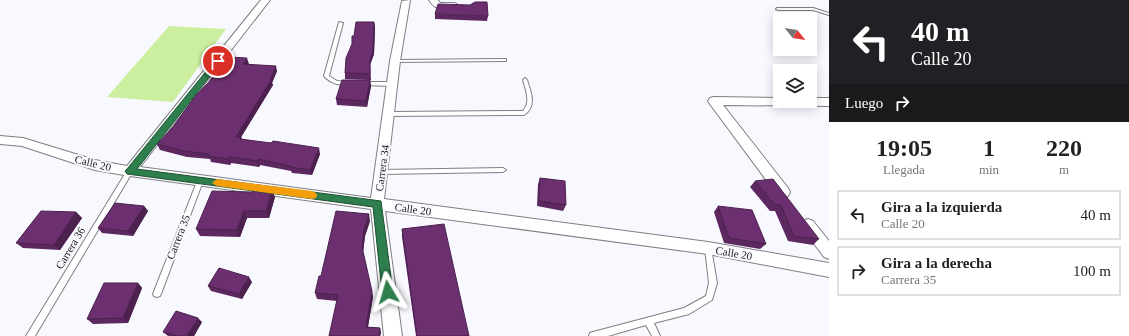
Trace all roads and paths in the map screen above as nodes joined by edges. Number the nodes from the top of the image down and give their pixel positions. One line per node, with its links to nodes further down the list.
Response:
1 (266, 0): 16 (street)
2 (433, 0): 4 (street)
3 (406, 1): 9 (street, Carrera 34)
4 (464, 6)
5 (778, 9): 6 (lane)
6 (829, 14)
7 (341, 23): 11 (lane)
8 (504, 60): 9 (lane)
9 (395, 61): 11 (street, Carrera 34)
10 (525, 80): 13 (lane)
11 (393, 84): 13 (street, Carrera 34)
12 (829, 102): 19 (street)
13 (389, 114): 17 (street, Carrera 34)
14 (0, 140): 16 (street, Calle 20)
15 (503, 170): 17 (lane)
16 (130, 171): 18 (street, Calle 20); 27 (lane, Carrera 36)
17 (381, 172): 20 (street, Carrera 34)
18 (200, 181): 20 (street, Calle 20); 25 (lane, Carrera 35)
19 (791, 202)
20 (377, 204): 22 (street, Calle 20); 28 (street, Carrera 34)
21 (800, 214): 23 (street)
22 (708, 248): 24 (street, Calle 20); 26 (lane)
23 (829, 252)
24 (829, 270)
25 (157, 294)
26 (648, 321): 29 (lane); 30 (lane)
27 (30, 336)
28 (393, 336)
29 (593, 336)
30 (656, 336)

